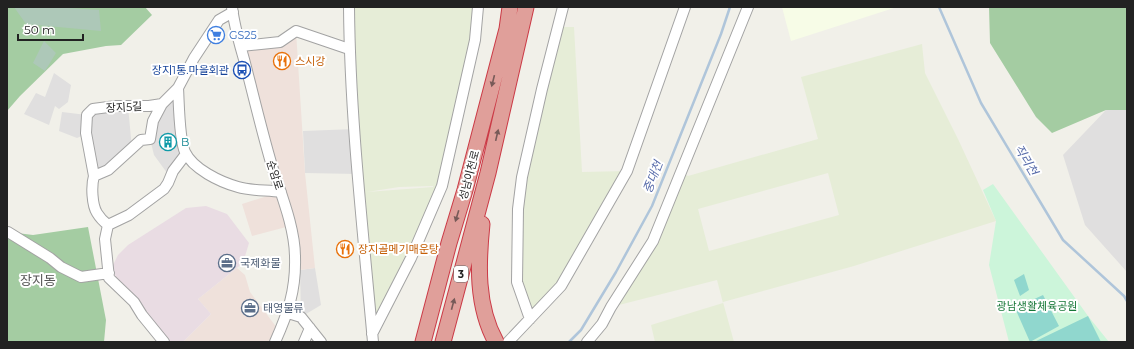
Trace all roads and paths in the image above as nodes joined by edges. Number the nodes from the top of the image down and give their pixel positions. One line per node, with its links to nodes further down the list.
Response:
1 (349, 7): 10 (street)
2 (478, 7): 23 (street)
3 (510, 7): 29 (highway, 성남이천로 / 3, one-way to 29)
4 (526, 7): 14 (highway, 성남이천로 / 3, one-way to 4)
5 (563, 7): 21 (street)
6 (685, 7): 21 (street)
7 (748, 7): 24 (street)
8 (232, 9): 9 (street, 순암로); 11 (street)
9 (241, 46): 10 (street); 16 (street, 순암로)
10 (350, 49): 23 (street)
11 (178, 88): 12 (street); 13 (street)
12 (162, 104): 15 (street); 15 (street, 장지5길)
13 (186, 154): 16 (street); 17 (street)
14 (488, 173): 30 (highway, 성남이천로 / 3, one-way to 14); 31 (highway)
15 (94, 176): 17 (street, 장지5길)
16 (281, 192): 20 (street, 순암로)
17 (108, 225): 19 (street)
18 (8, 232): 19 (street)
19 (109, 273): 25 (street)
20 (288, 313): 22 (street); 26 (street, 순암로)
21 (530, 319): 32 (street)
22 (310, 328): 27 (street); 28 (street)
23 (372, 338)
24 (588, 341)
25 (164, 342)
26 (275, 342)
27 (304, 342)
28 (320, 342)
29 (423, 342)
30 (443, 342)
31 (496, 342)
32 (508, 342)

